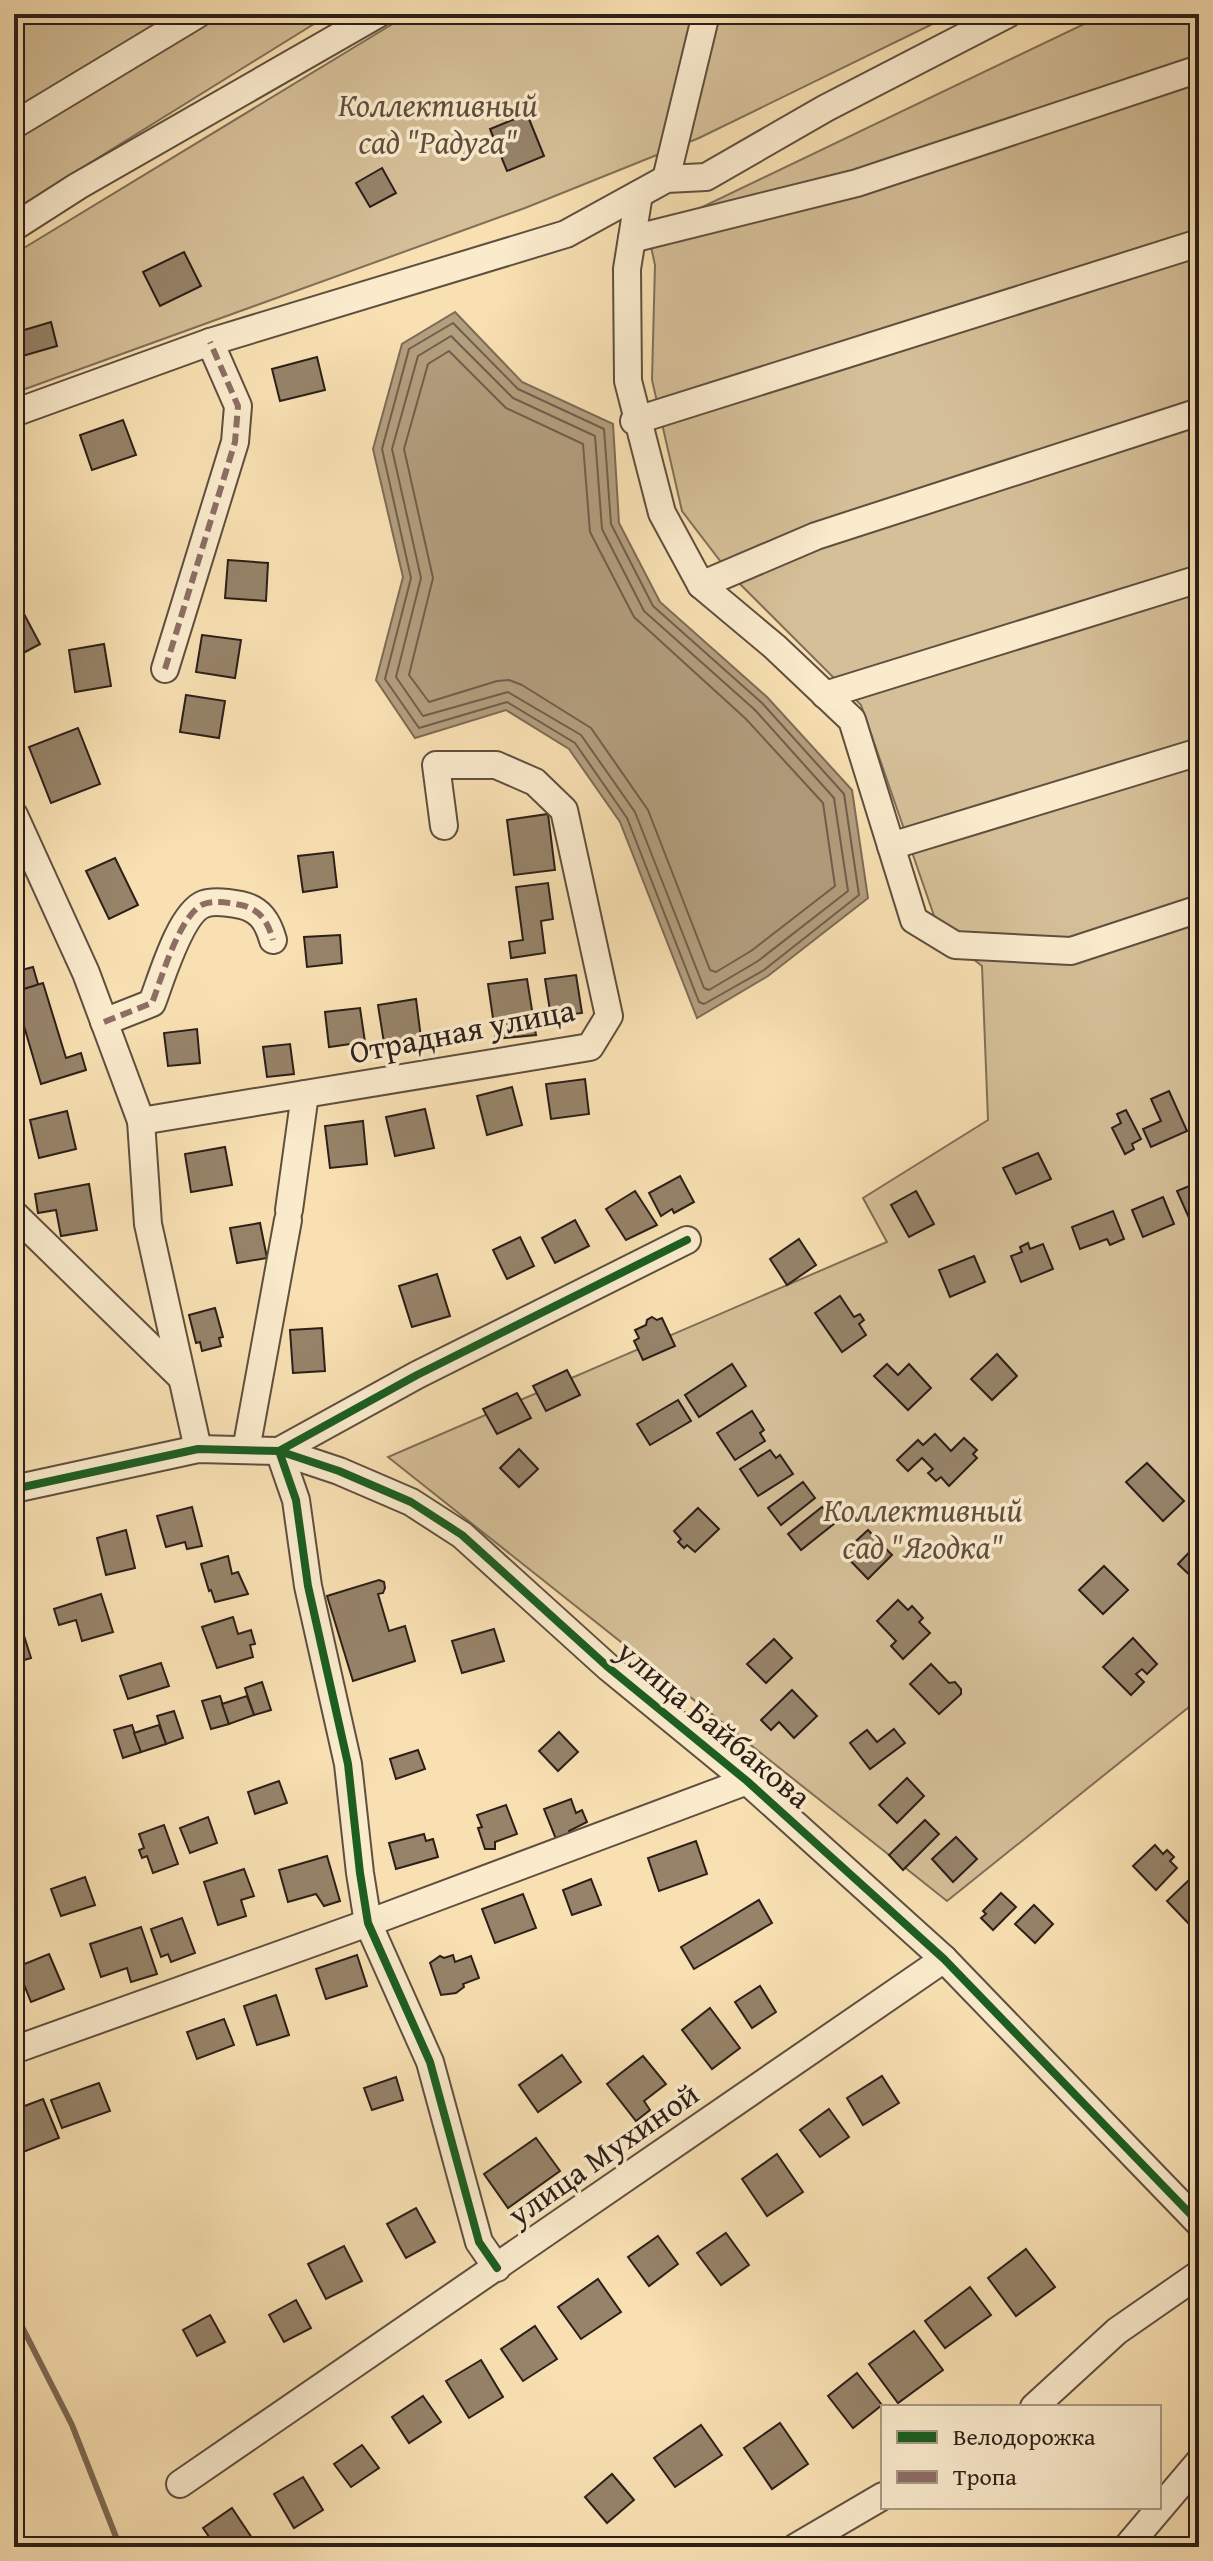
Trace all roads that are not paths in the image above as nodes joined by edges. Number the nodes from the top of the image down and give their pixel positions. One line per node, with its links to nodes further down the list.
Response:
1 (198, 14): 6 (street)
2 (378, 14): 9 (street)
3 (706, 14): 7 (street)
4 (1008, 14): 7 (street)
5 (1199, 69): 10 (street)
6 (14, 125)
7 (666, 179): 8 (street)
8 (639, 194): 10 (street); 12 (street)
9 (14, 227)
10 (632, 239): 15 (street)
11 (1199, 243): 15 (street)
12 (210, 342): 14 (street); 18 (street)
13 (1199, 412): 17 (street)
14 (14, 413)
15 (636, 420): 17 (street)
16 (1199, 579): 19 (street)
17 (701, 585): 19 (street)
18 (165, 669)
19 (825, 695): 23 (street)
20 (1199, 752): 23 (street)
21 (14, 815): 26 (street)
22 (444, 826): 27 (street, Отрадная улица)
23 (891, 846): 24 (street)
24 (1199, 909)
25 (273, 940): 26 (street)
26 (104, 1022): 28 (street)
27 (305, 1094): 28 (street, Отрадная улица); 33 (street)
28 (141, 1121): 31 (street)
29 (14, 1214): 31 (street)
30 (687, 1240): 34 (street)
31 (180, 1376): 32 (street)
32 (198, 1449): 33 (street, улица Байбакова); 35 (street, улица Байбакова)
33 (246, 1450): 34 (street, улица Байбакова)
34 (279, 1451): 36 (street, улица Байбакова); 37 (street)
35 (14, 1489)
36 (747, 1781): 37 (street, улица Байбакова); 38 (street, улица Байбакова)
37 (368, 1923): 39 (street, улица Байбакова); 41 (street)
38 (944, 1959): 40 (street, улица Байбакова); 41 (street, улица Мухиной)
39 (14, 2050)
40 (1199, 2223)
41 (497, 2268): 45 (street, улица Мухиной)
42 (1199, 2274): 43 (street)
43 (1036, 2405)
44 (1199, 2462): 47 (street)
45 (180, 2484)
46 (881, 2497): 49 (street)
47 (1161, 2507)
48 (1159, 2509): 50 (street)
49 (796, 2547)
50 (1127, 2547)

